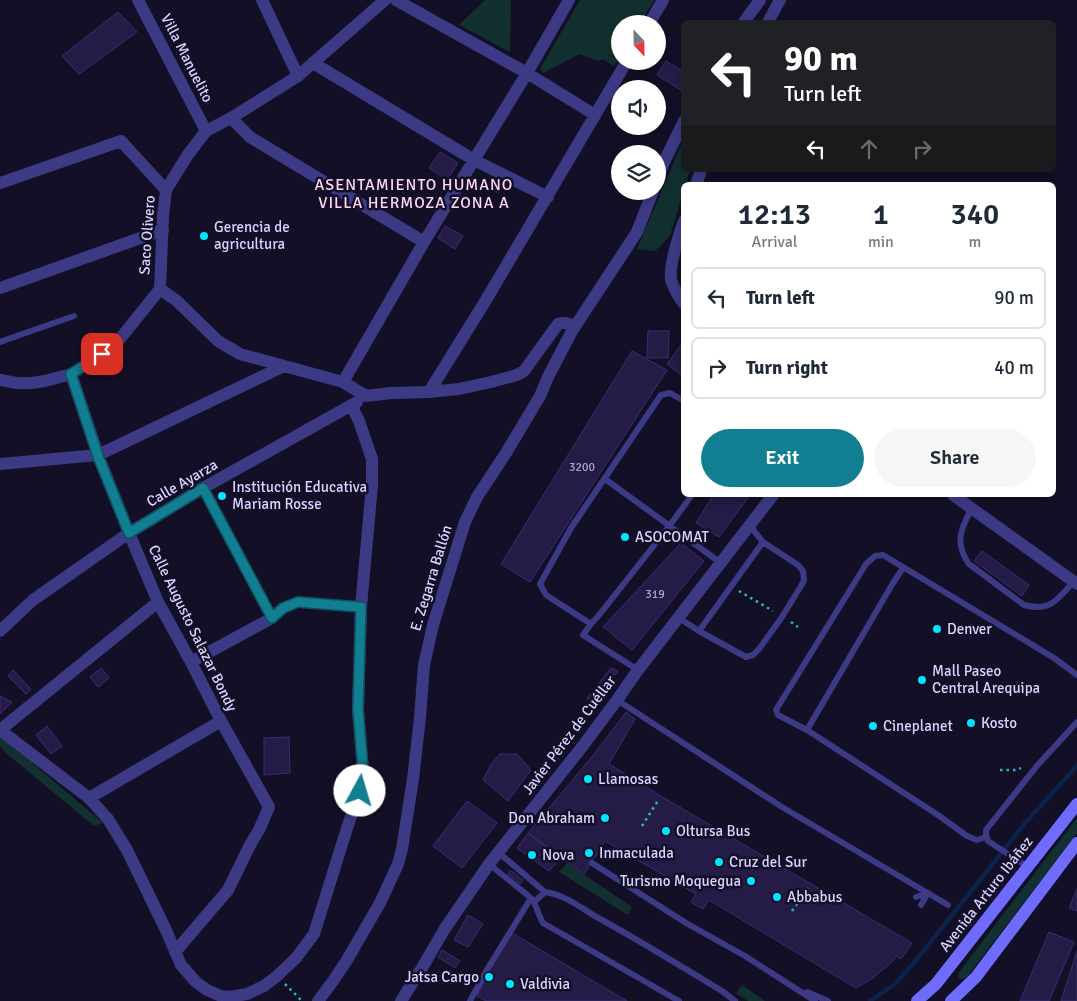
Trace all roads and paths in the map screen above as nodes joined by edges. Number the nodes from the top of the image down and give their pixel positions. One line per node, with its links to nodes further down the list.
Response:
1 (138, 0): 19 (street, Villa Manuelito)
2 (262, 0): 15 (street)
3 (385, 0): 12 (street, Saco Olivero)
4 (396, 0): 14 (street)
5 (569, 0): 14 (street)
6 (760, 0): 10 (street)
7 (780, 0): 11 (street)
8 (661, 1): 9 (street)
9 (654, 15)
10 (745, 20)
11 (769, 20)
12 (312, 63): 15 (street, Saco Olivero); 20 (street)
13 (622, 70): 16 (street)
14 (527, 73): 16 (street); 20 (street)
15 (298, 76): 17 (street, Saco Olivero)
16 (595, 115): 24 (street)
17 (232, 118): 19 (street, Saco Olivero); 28 (street)
18 (681, 128): 21 (street)
19 (206, 131): 23 (street, Saco Olivero)
20 (474, 160): 24 (street); 28 (street)
21 (666, 161)
22 (0, 183): 23 (street)
23 (166, 190): 27 (street, Saco Olivero)
24 (548, 197): 39 (street)
25 (649, 200): 33 (street, E. Zegarra Ballón)
26 (681, 229): 31 (street)
27 (163, 230): 29 (street); 30 (street, Saco Olivero)
28 (424, 242): 38 (street)
29 (0, 288)
30 (160, 289): 35 (street); 36 (street, Saco Olivero)
31 (681, 301)
32 (74, 316): 34 (lane)
33 (574, 327): 39 (street); 102 (street, E. Zegarra Ballón)
34 (0, 342)
35 (284, 366): 38 (street); 43 (street)
36 (71, 374): 37 (street, Saco Olivero); 43 (street, Calle Augusto Salazar Bondy)
37 (0, 380)
38 (343, 382): 40 (street)
39 (429, 392): 40 (street)
40 (366, 396): 42 (street, Calle Ayarza)
41 (681, 399): 45 (lane)
42 (351, 405): 46 (street, Calle Ayarza); 60 (street)
43 (98, 456): 44 (street); 53 (street, Calle Augusto Salazar Bondy)
44 (0, 464)
45 (605, 479): 51 (lane); 65 (lane)
46 (203, 488): 53 (street, Calle Ayarza); 63 (lane)
47 (691, 497): 51 (lane)
48 (772, 497): 52 (street, Javier Pérez de Cuéllar)
49 (956, 497): 50 (street)
50 (972, 508): 57 (street); 57 (lane)
51 (670, 526): 55 (lane); 65 (lane)
52 (750, 526): 54 (lane); 55 (street, Javier Pérez de Cuéllar)
53 (129, 533): 59 (street, Calle Augusto Salazar Bondy); 66 (street, Calle Ayarza)
54 (763, 542): 58 (lane); 62 (lane)
55 (722, 563): 64 (street, Javier Pérez de Cuéllar)
56 (904, 568): 70 (lane); 75 (lane); 75 (lane)
57 (1075, 583)
58 (732, 586): 62 (path); 67 (lane)
59 (158, 602): 68 (street, Calle Augusto Salazar Bondy); 74 (street)
60 (361, 607): 61 (lane); 97 (street)
61 (283, 608): 63 (street)
62 (782, 616): 67 (lane)
63 (272, 618): 68 (street)
64 (679, 618): 67 (lane); 69 (street, Javier Pérez de Cuéllar)
65 (591, 624): 69 (lane)
66 (0, 631)
67 (698, 631)
68 (191, 662): 72 (street, Calle Augusto Salazar Bondy)
69 (638, 670): 71 (street, Javier Pérez de Cuéllar)
70 (1077, 675)
71 (617, 700): 84 (street, Javier Pérez de Cuéllar); 90 (lane)
72 (221, 721): 78 (street); 96 (street, Calle Augusto Salazar Bondy)
73 (1077, 722): 82 (lane)
74 (0, 730): 78 (street)
75 (807, 730): 82 (lane)
76 (1024, 766): 77 (path)
77 (1000, 770)
78 (89, 798): 96 (street)
79 (660, 799): 81 (path)
80 (1077, 804): 87 (main road, Avenida Arturo Ibáñez)
81 (642, 826)
82 (987, 839): 87 (lane)
83 (1077, 843): 100 (main road)
84 (498, 852): 86 (street, Javier Pérez de Cuéllar); 89 (lane)
85 (592, 863): 99 (lane)
86 (489, 864): 92 (lane); 103 (street, Javier Pérez de Cuéllar)
87 (1028, 868): 98 (main road, Avenida Arturo Ibáñez)
88 (808, 888): 95 (path)
89 (546, 892): 92 (lane); 106 (lane)
90 (928, 893): 91 (lane); 93 (lane); 94 (lane)
91 (916, 897)
92 (533, 900): 104 (lane); 105 (lane)
93 (921, 905)
94 (948, 905)
95 (792, 910)
96 (175, 952): 97 (street)
97 (277, 976): 101 (path)
98 (936, 984): 100 (main road); 109 (main road, Avenida Arturo Ibáñez)
99 (792, 985): 107 (lane); 108 (lane)
100 (952, 1000)
101 (302, 1001)
102 (318, 1001)
103 (402, 1001)
104 (470, 1001)
105 (679, 1001)
106 (735, 1001)
107 (815, 1001)
108 (828, 1001)
109 (917, 1001)

